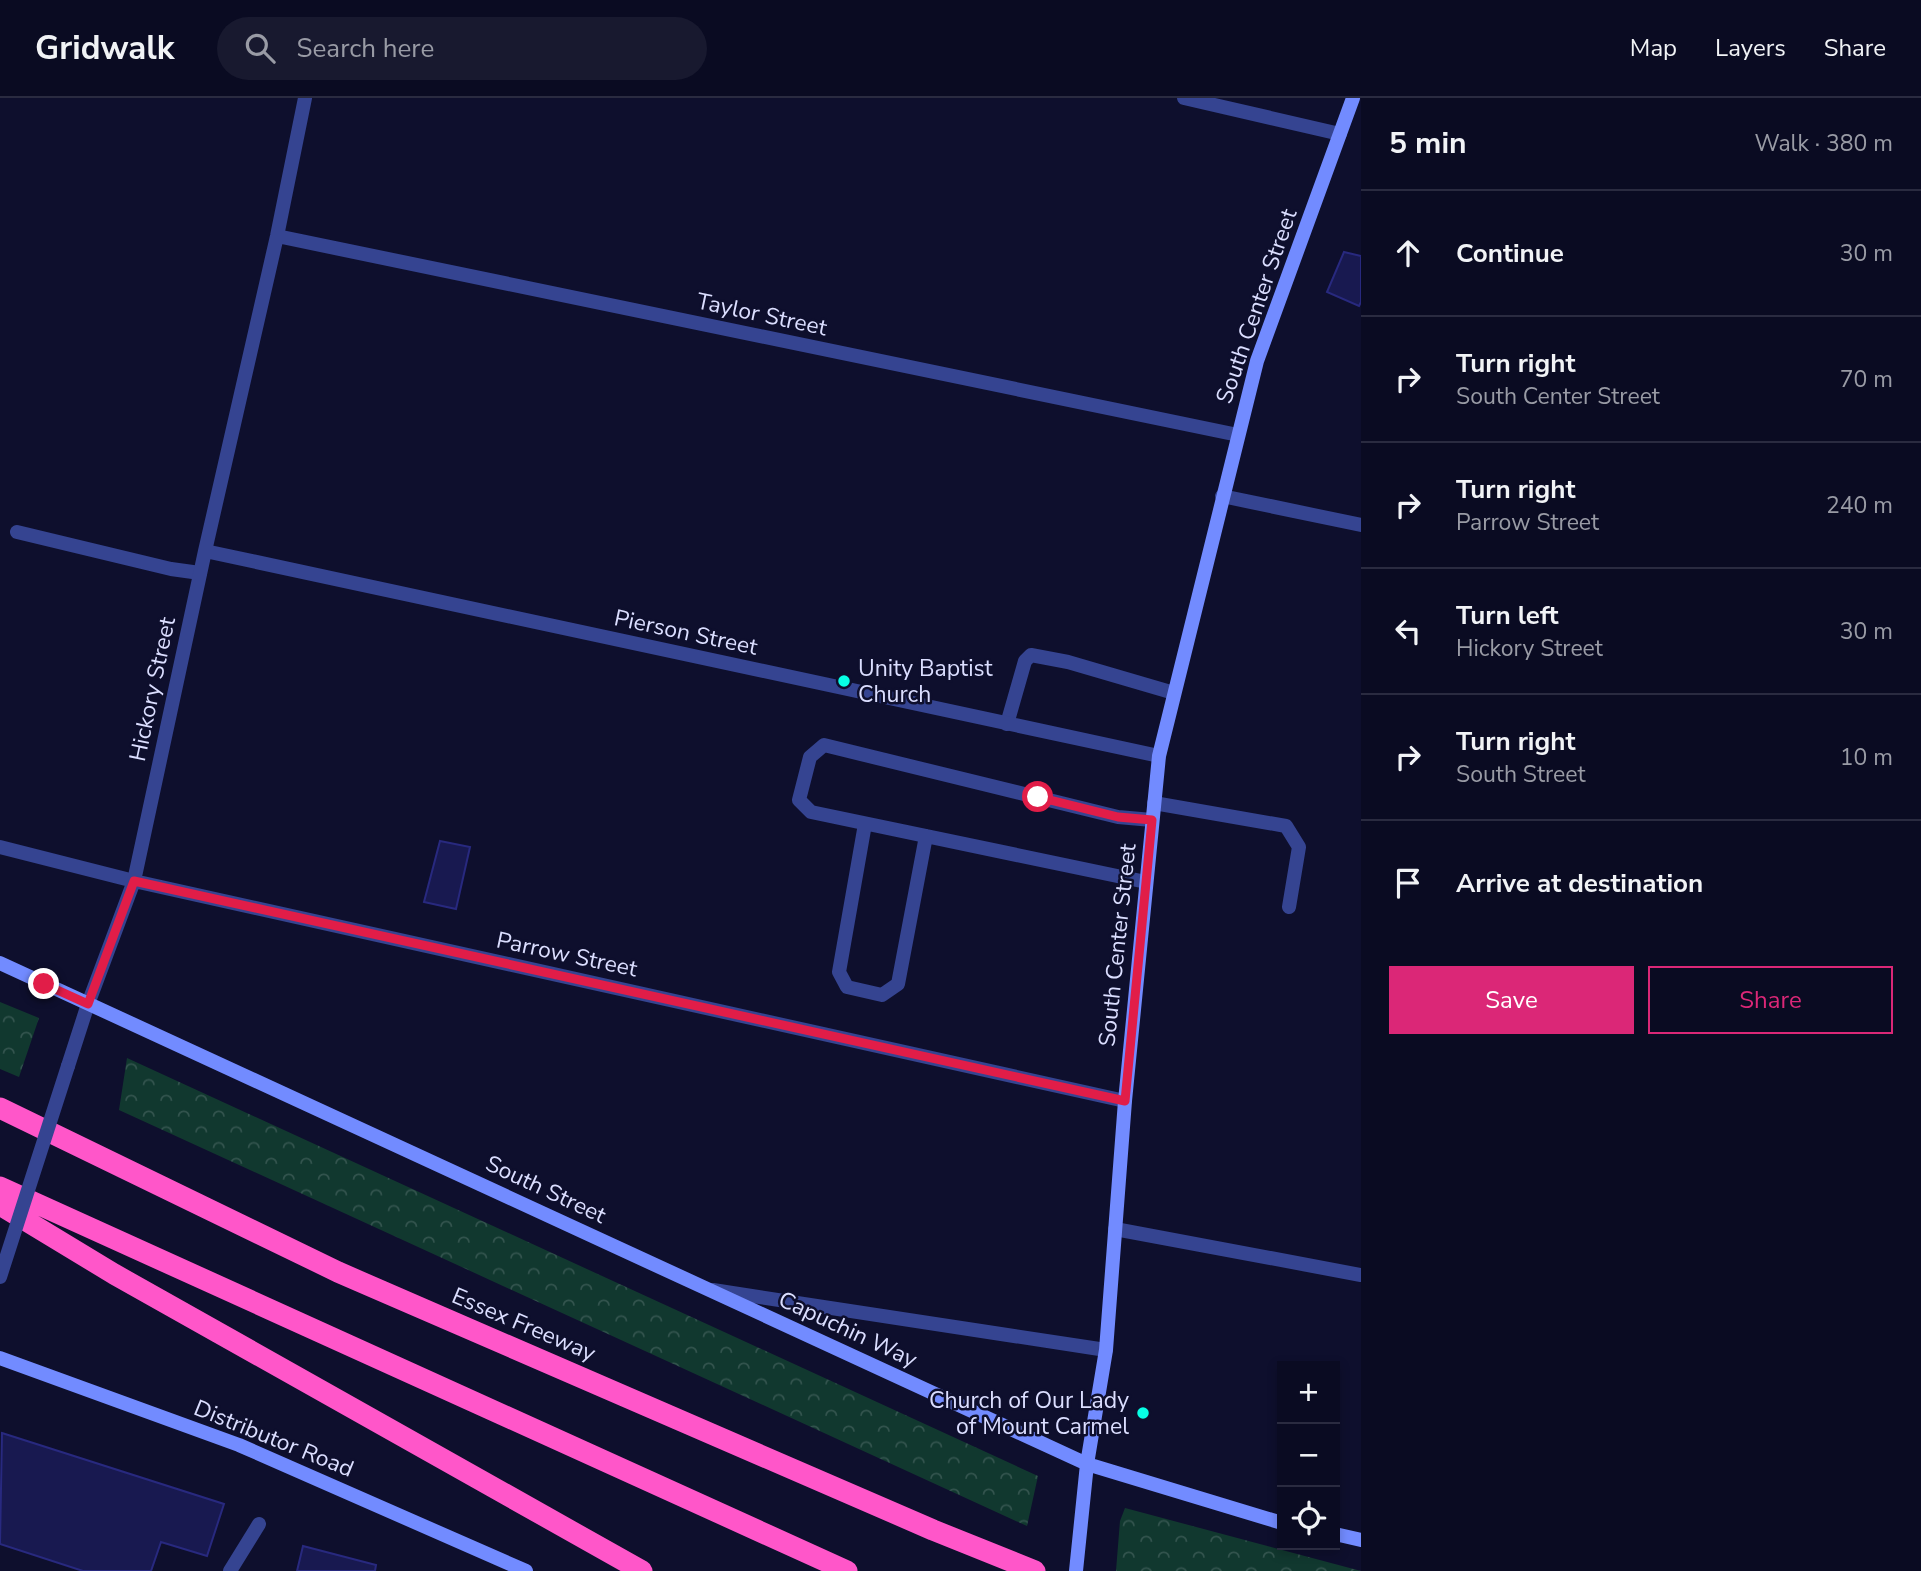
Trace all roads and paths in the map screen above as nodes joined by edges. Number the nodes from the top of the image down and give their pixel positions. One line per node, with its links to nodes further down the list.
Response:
1 (305, 98): 5 (street, Hickory Street)
2 (1184, 98): 4 (street)
3 (1353, 98): 4 (main road, South Center Street)
4 (1340, 134): 6 (main road, South Center Street)
5 (277, 236): 6 (street, Taylor Street); 10 (street, Hickory Street)
6 (1238, 435): 7 (main road, South Center Street)
7 (1222, 496): 8 (street); 12 (main road, South Center Street)
8 (1361, 525)
9 (17, 532): 11 (street)
10 (205, 551): 11 (street, Hickory Street); 13 (street, Pierson Street)
11 (200, 573): 20 (street, Hickory Street)
12 (1174, 693): 13 (street); 14 (main road, South Center Street)
13 (1007, 724): 14 (street, Pierson Street)
14 (1159, 756): 15 (main road, South Center Street)
15 (1154, 803): 16 (main road, South Center Street); 22 (street)
16 (1152, 820): 17 (street); 21 (main road, South Center Street)
17 (865, 824): 18 (street); 18 (street)
18 (926, 836): 21 (street)
19 (0, 847): 20 (street, Parrow Street)
20 (134, 881): 24 (street, Hickory Street); 25 (street, Parrow Street)
21 (1146, 883): 25 (main road, South Center Street)
22 (1289, 907)
23 (0, 963): 24 (main road, South Street)
24 (88, 1004): 31 (street, Hickory Street, bridge); 32 (main road, South Street)
25 (1125, 1101): 29 (main road, South Center Street)
26 (0, 1108): 44 (highway, Essex Freeway)
27 (0, 1187): 43 (highway)
28 (0, 1205): 42 (highway)
29 (1115, 1229): 30 (street); 33 (main road, South Center Street)
30 (1361, 1275)
31 (0, 1276)
32 (710, 1289): 33 (street, South Street); 35 (main road, Capuchin Way)
33 (1106, 1350): 35 (main road, South Center Street)
34 (0, 1358): 41 (main road, Distributor Road)
35 (1087, 1464): 36 (main road, Capuchin Way); 45 (main road, South Center Street)
36 (1277, 1522)
37 (259, 1524): 40 (street)
38 (1340, 1535): 39 (main road)
39 (1361, 1540)
40 (230, 1571)
41 (526, 1571)
42 (642, 1571)
43 (847, 1571)
44 (1035, 1571)
45 (1076, 1571)

